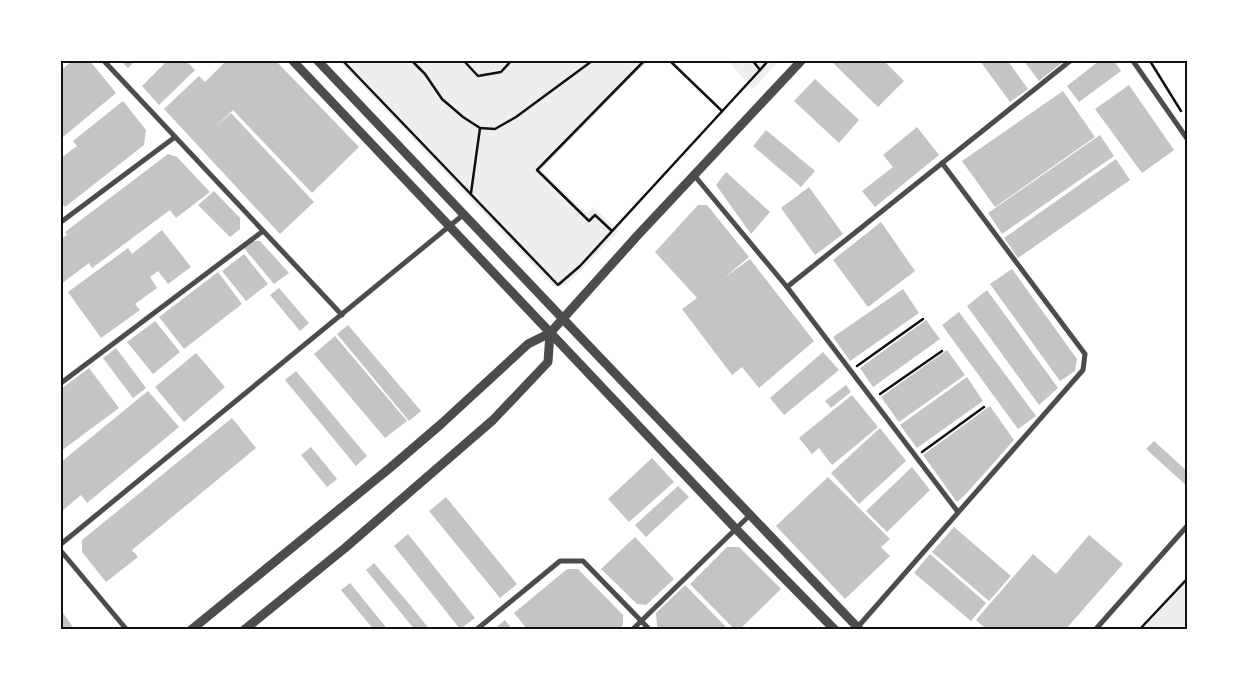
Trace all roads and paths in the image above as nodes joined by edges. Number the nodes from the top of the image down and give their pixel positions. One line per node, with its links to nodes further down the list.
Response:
1 (104, 61): 21 (street)
2 (293, 61): 28 (street)
3 (318, 61): 26 (street)
4 (343, 61): 25 (path)
5 (412, 61): 20 (path)
6 (464, 61): 7 (path)
7 (511, 61)
8 (592, 61): 20 (path)
9 (644, 61): 30 (path)
10 (670, 61): 18 (path)
11 (753, 61): 17 (path)
12 (768, 61): 17 (path)
13 (801, 61): 24 (street)
14 (1070, 61): 23 (street)
15 (1133, 61): 22 (street)
16 (1150, 61): 19 (path)
17 (760, 70): 18 (path)
18 (722, 111): 30 (path)
19 (1183, 113)
20 (480, 128): 25 (path)
21 (176, 137): 27 (street); 29 (street)
22 (1188, 140)
23 (942, 163): 31 (street); 42 (street)
24 (694, 176): 31 (street); 33 (street)
25 (471, 193): 30 (path)
26 (463, 214): 28 (street); 33 (street)
27 (61, 222)
28 (450, 226): 32 (street); 35 (street)
29 (263, 231): 32 (street); 38 (street)
30 (612, 231)
31 (787, 287): 37 (street)
32 (342, 315): 46 (street)
33 (563, 318): 35 (street); 43 (street)
34 (923, 319): 37 (path)
35 (550, 333): 45 (street); 52 (street); 53 (street)
36 (942, 351): 39 (path)
37 (850, 371): 39 (street)
38 (61, 383)
39 (872, 400): 41 (street)
40 (984, 407): 41 (path)
41 (915, 457): 42 (street)
42 (958, 512): 50 (street)
43 (749, 516): 45 (street); 50 (street)
44 (1188, 525): 58 (street)
45 (736, 529): 49 (street); 57 (street)
46 (61, 544)
47 (61, 551): 51 (street)
48 (1188, 578): 59 (path)
49 (642, 621): 54 (street); 55 (street); 56 (street)
50 (858, 629)
51 (127, 630)
52 (191, 630)
53 (244, 630)
54 (476, 630)
55 (632, 630)
56 (650, 630)
57 (835, 630)
58 (1095, 630)
59 (1139, 630)

